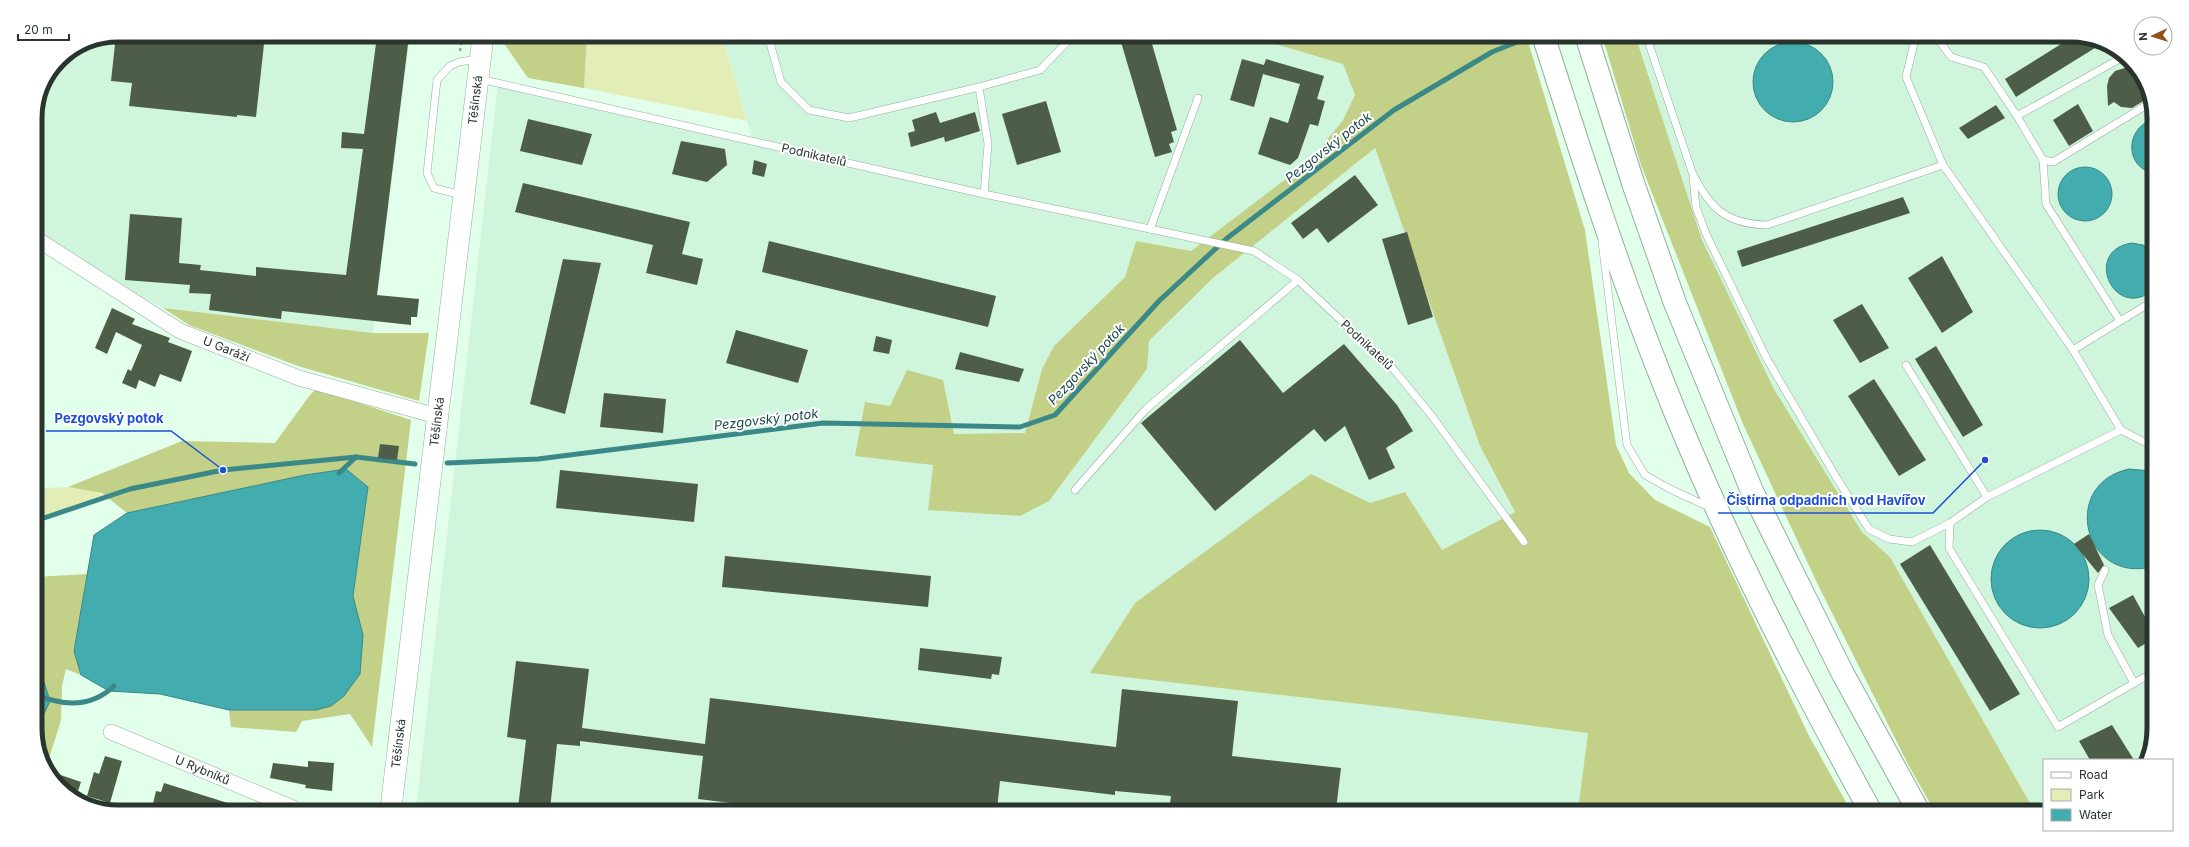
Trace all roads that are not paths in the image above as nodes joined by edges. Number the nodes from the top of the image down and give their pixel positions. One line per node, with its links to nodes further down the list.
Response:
1 (482, 42): 10 (main road, Těšínská)
2 (770, 42): 11 (lane)
3 (1067, 42): 11 (lane)
4 (1545, 42): 20 (highway)
5 (1588, 42): 43 (highway)
6 (1648, 42): 17 (lane)
7 (1914, 42): 16 (lane)
8 (1940, 42): 14 (lane)
9 (2119, 59): 14 (lane)
10 (479, 69): 18 (lane, Podnikatelů); 19 (main road, Těšínská); 19 (lane)
11 (979, 87): 18 (lane)
12 (1198, 98): 21 (lane)
13 (2146, 105): 15 (lane)
14 (2017, 116): 15 (lane)
15 (2043, 160): 25 (lane)
16 (1943, 165): 17 (lane); 26 (lane)
17 (1692, 172): 34 (lane)
18 (984, 194): 21 (lane, Podnikatelů)
19 (463, 195): 28 (main road, Těšínská)
20 (1597, 202): 33 (highway); 33 (lane)
21 (1150, 229): 23 (lane, Podnikatelů)
22 (42, 242): 28 (street, U Garáží)
23 (1298, 280): 31 (lane); 35 (lane, Podnikatelů)
24 (2147, 303): 25 (lane)
25 (2120, 321): 26 (lane)
26 (2073, 350): 29 (lane)
27 (1906, 365): 32 (lane)
28 (437, 416): 41 (main road, Těšínská)
29 (2121, 430): 30 (lane); 32 (lane)
30 (2147, 443)
31 (1075, 490)
32 (1987, 497): 34 (lane)
33 (1719, 511): 42 (highway)
34 (1950, 523): 38 (lane)
35 (1524, 542)
36 (2105, 570): 38 (lane)
37 (2147, 676): 38 (lane)
38 (2134, 683)
39 (111, 732): 40 (street, U Rybníků)
40 (286, 805)
41 (391, 805)
42 (1867, 805)
43 (1915, 805)

